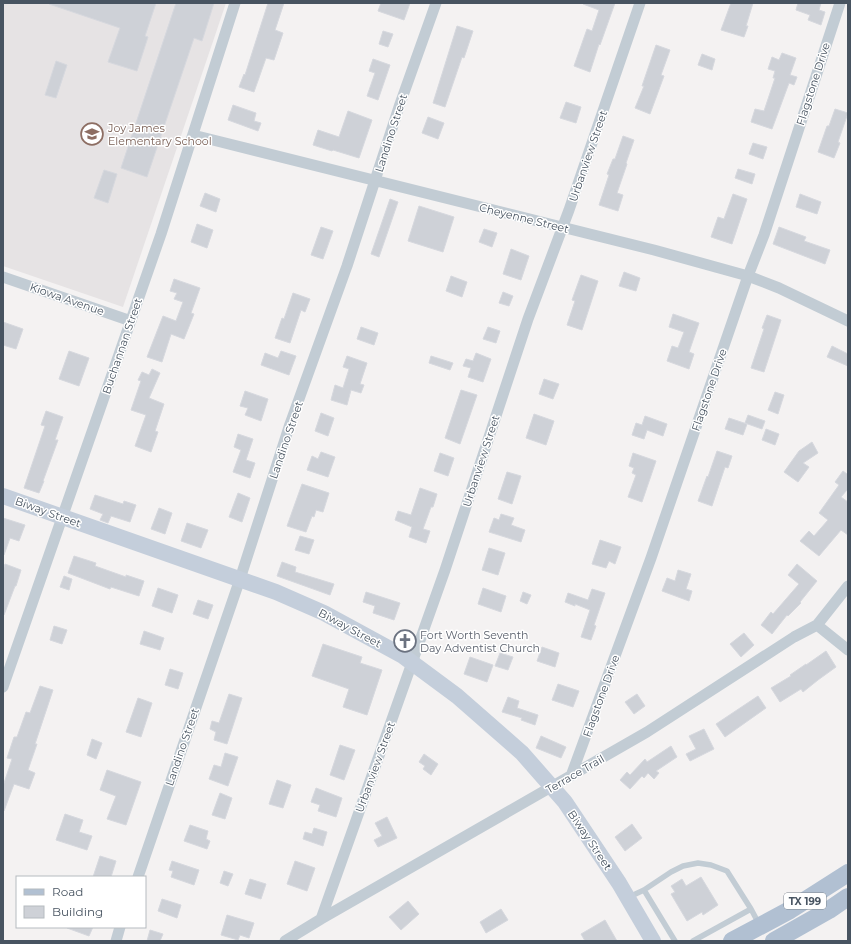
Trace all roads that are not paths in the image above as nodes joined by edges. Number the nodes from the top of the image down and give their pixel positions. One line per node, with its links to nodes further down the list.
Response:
1 (236, 3): 5 (street, Buchannan Street)
2 (436, 3): 6 (street, Landino Street)
3 (640, 3): 7 (street, Urbanview Street)
4 (840, 3): 8 (street, Flagstone Drive)
5 (193, 135): 6 (street, Cheyenne Street); 10 (street, Buchannan Street)
6 (375, 180): 7 (street, Cheyenne Street); 14 (street, Landino Street)
7 (563, 228): 8 (street, Cheyenne Street); 18 (street, Urbanview Street)
8 (748, 276): 11 (street, Cheyenne Street); 20 (street, Flagstone Drive)
9 (3, 277): 10 (street, Kiowa Avenue)
10 (131, 321): 13 (street, Buchannan Street)
11 (848, 321)
12 (3, 496): 13 (street, Biway Street)
13 (62, 518): 14 (street, Biway Street); 19 (street, Buchannan Street)
14 (240, 579): 18 (street, Biway Street); 23 (street, Landino Street)
15 (848, 586): 16 (street, Terrace Trail)
16 (817, 625): 17 (street); 20 (street, Terrace Trail)
17 (848, 650)
18 (412, 663): 21 (street, Biway Street); 28 (street, Urbanview Street)
19 (3, 687)
20 (571, 776): 21 (street, Terrace Trail)
21 (552, 787): 25 (street, Biway Street); 28 (street, Terrace Trail)
22 (848, 873): 29 (main road, TX 199)
23 (138, 876)
24 (644, 890): 25 (lane); 27 (lane); 34 (lane)
25 (628, 898): 33 (street, Biway Street)
26 (848, 898): 37 (main road, TX 199)
27 (752, 909): 29 (lane); 35 (lane)
28 (321, 919): 32 (street, Terrace Trail)
29 (760, 926): 36 (main road, TX 199)
30 (120, 928): 31 (street)
31 (116, 941)
32 (285, 941)
33 (653, 941)
34 (675, 941)
35 (693, 941)
36 (732, 941)
37 (774, 941)

